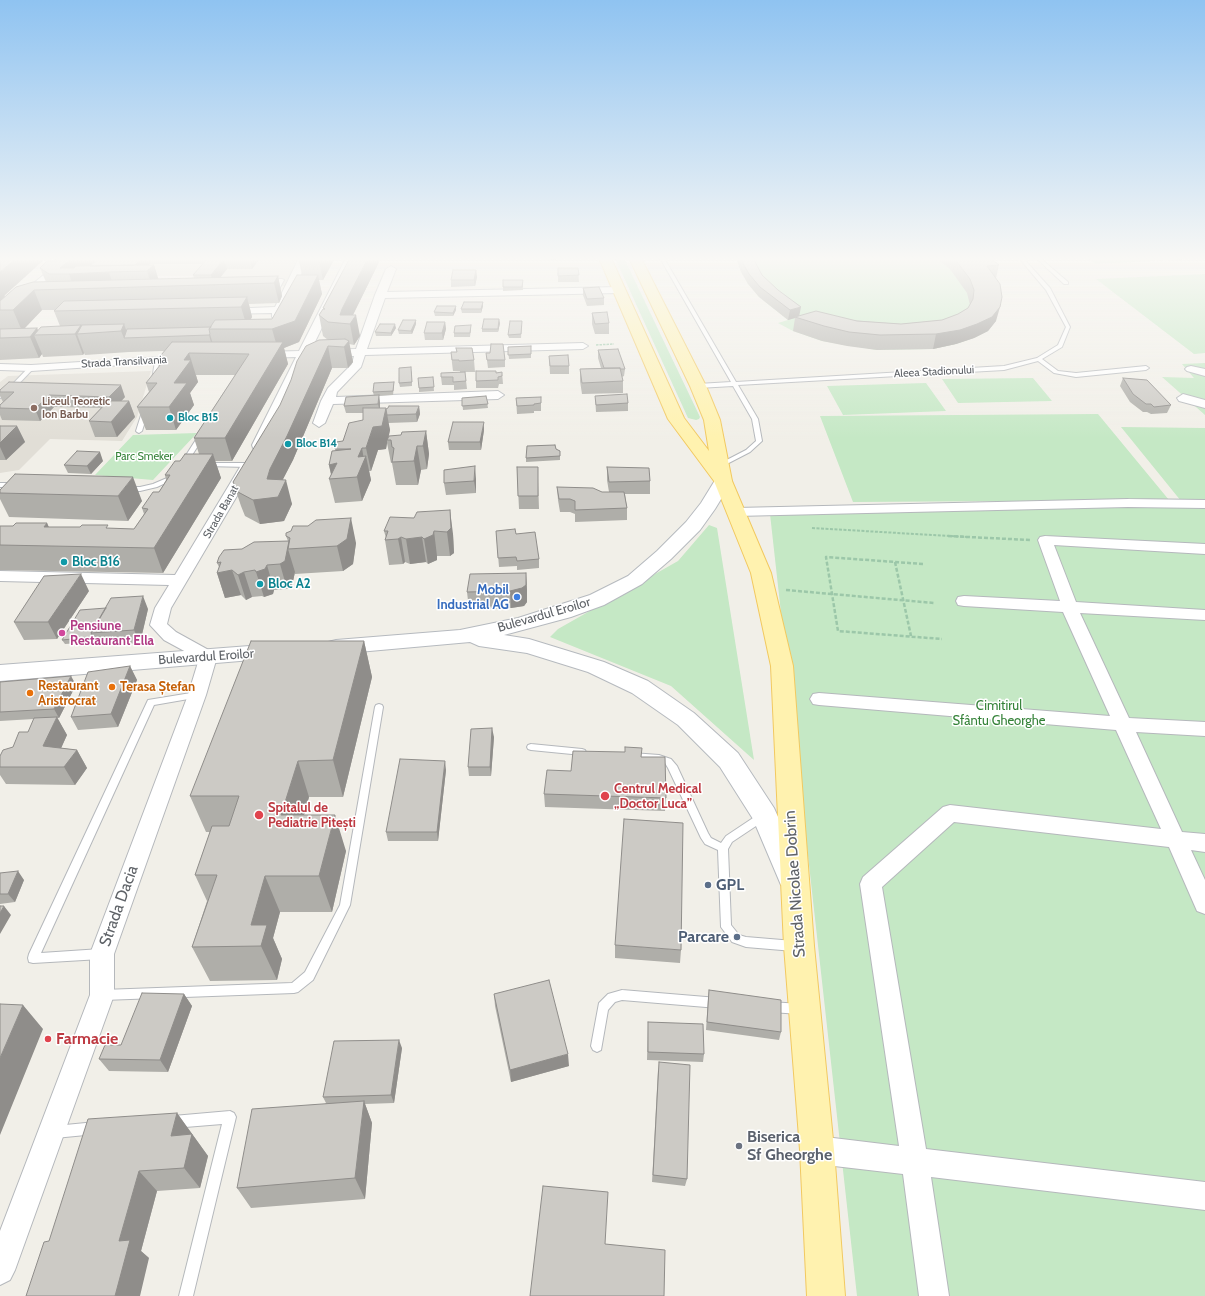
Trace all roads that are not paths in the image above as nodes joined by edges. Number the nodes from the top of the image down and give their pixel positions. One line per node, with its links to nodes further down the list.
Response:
1 (274, 318): 8 (street)
2 (318, 318): 11 (street, Strada Banat)
3 (372, 318): 10 (street)
4 (631, 318): 30 (main road, Strada Nicolae Dobrin)
5 (665, 318): 22 (main road, Strada Nicolae Dobrin)
6 (697, 318): 21 (lane)
7 (1064, 318): 14 (lane, Aleea Stadionului)
8 (271, 324)
9 (584, 346): 10 (street)
10 (360, 352): 11 (street); 27 (street)
11 (303, 353): 12 (street); 38 (street, Strada Banat)
12 (250, 356)
13 (189, 358): 15 (street, Strada Transilvania)
14 (1039, 359): 18 (lane); 21 (lane, Aleea Stadionului)
15 (158, 361): 17 (street, Strada Transilvania); 23 (lane)
16 (0, 367): 17 (street, Strada Transilvania)
17 (31, 368): 25 (lane)
18 (1146, 368)
19 (1191, 369): 20 (street)
20 (1205, 373)
21 (735, 383): 22 (lane, Aleea Stadionului); 39 (lane)
22 (698, 386): 31 (main road, Strada Nicolae Dobrin)
23 (152, 390)
24 (498, 395): 27 (street)
25 (0, 396)
26 (1183, 398): 29 (street)
27 (327, 401): 32 (street)
28 (148, 404): 33 (lane)
29 (1205, 404)
30 (676, 419): 31 (main road); 39 (main road, Strada Nicolae Dobrin)
31 (712, 420): 39 (main road, Strada Nicolae Dobrin)
32 (319, 423)
33 (139, 431)
34 (200, 438): 35 (lane)
35 (182, 465): 36 (lane); 42 (lane)
36 (190, 465)
37 (197, 465): 38 (lane)
38 (248, 465): 47 (street, Strada Banat)
39 (722, 473): 44 (main road, Strada Nicolae Dobrin); 51 (street, Bulevardul Eroilor)
40 (0, 485): 41 (lane)
41 (23, 485)
42 (117, 488)
43 (1205, 504): 44 (street)
44 (736, 512): 68 (main road, Strada Nicolae Dobrin)
45 (1205, 549): 49 (street)
46 (0, 576): 47 (street)
47 (181, 580): 54 (street, Strada Banat)
48 (964, 601): 49 (street)
49 (1070, 607): 50 (street); 59 (street)
50 (1205, 615)
51 (460, 637): 52 (street, Bulevardul Eroilor); 64 (street, Bulevardul Eroilor)
52 (318, 648)
53 (295, 650): 54 (street, Bulevardul Eroilor)
54 (208, 657): 55 (street, Bulevardul Eroilor); 56 (street, Strada Dacia)
55 (0, 673)
56 (197, 695): 71 (street, Strada Dacia); 71 (lane)
57 (820, 699): 59 (street)
58 (379, 707): 72 (lane)
59 (1123, 724): 60 (street); 65 (street)
60 (1205, 729)
61 (530, 747): 62 (lane)
62 (591, 752)
63 (621, 755): 67 (lane)
64 (765, 815): 67 (lane); 68 (street, Bulevardul Eroilor)
65 (1176, 841): 66 (street); 69 (street); 81 (street)
66 (1205, 843)
67 (723, 848): 70 (lane)
68 (795, 886): 70 (main road, Strada Nicolae Dobrin)
69 (1205, 904)
70 (799, 946): 75 (main road, Strada Nicolae Dobrin)
71 (102, 954): 72 (street, Strada Dacia)
72 (102, 995): 79 (street, Strada Dacia)
73 (733, 1004): 76 (lane)
74 (757, 1006): 75 (lane)
75 (804, 1009): 80 (main road, Strada Nicolae Dobrin)
76 (597, 1046)
77 (160, 1123): 84 (lane)
78 (105, 1128): 79 (lane)
79 (51, 1132): 83 (street, Strada Dacia)
80 (817, 1150): 81 (street); 85 (main road, Strada Nicolae Dobrin)
81 (915, 1162): 82 (street); 86 (street)
82 (1205, 1196)
83 (0, 1270)
84 (186, 1296)
85 (826, 1296)
86 (934, 1296)

